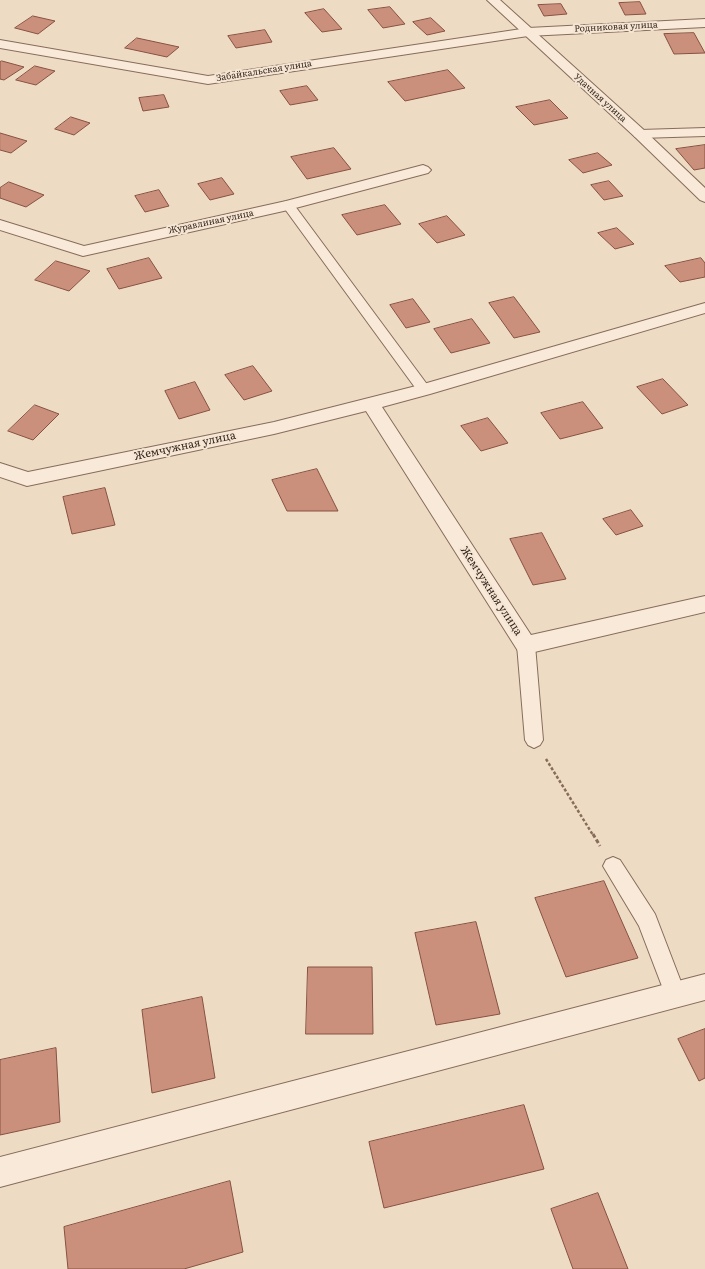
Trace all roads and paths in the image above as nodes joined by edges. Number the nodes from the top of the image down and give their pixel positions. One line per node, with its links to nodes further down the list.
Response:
1 (493, 0): 3 (street, Удачная улица)
2 (705, 23): 3 (street, Родниковая улица)
3 (528, 32): 4 (street, Забайкальская улица); 6 (street, Удачная улица)
4 (0, 44)
5 (705, 132): 6 (street)
6 (640, 134): 8 (street, Удачная улица)
7 (423, 170): 9 (street, Журавлиная улица)
8 (705, 197)
9 (288, 205): 10 (street, Журавлиная улица); 12 (lane)
10 (0, 225)
11 (705, 308): 12 (street, Жемчужная улица)
12 (424, 390): 13 (street, Жемчужная улица)
13 (370, 403): 14 (street, Жемчужная улица); 16 (street, Жемчужная улица)
14 (0, 470)
15 (705, 604): 16 (street, Жемчужная улица)
16 (526, 645): 17 (lane)
17 (534, 740): 18 (path)
18 (613, 866): 20 (lane)
19 (705, 987): 20 (street)
20 (675, 995): 21 (street)
21 (0, 1172)

